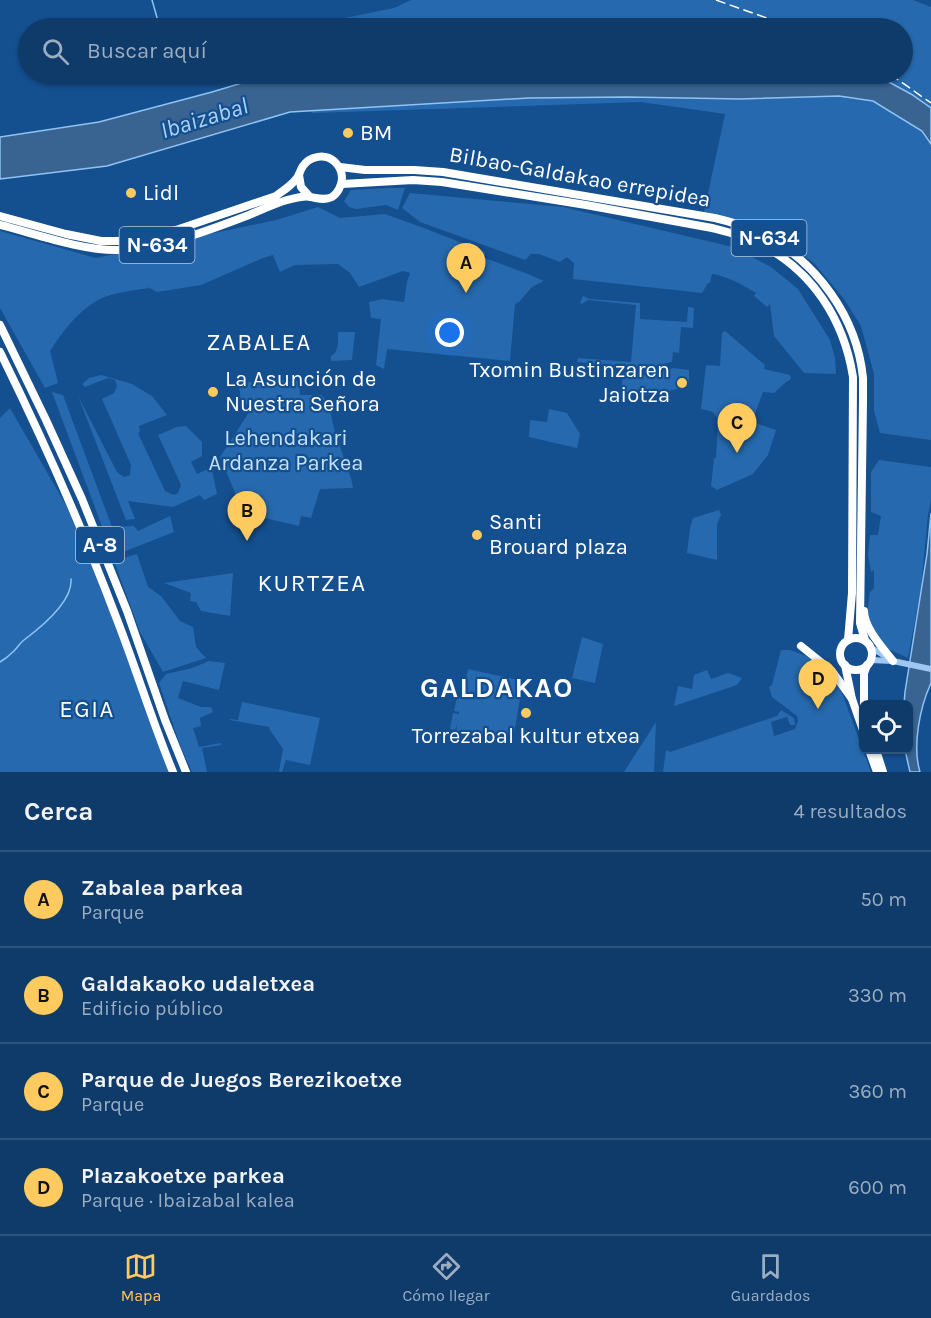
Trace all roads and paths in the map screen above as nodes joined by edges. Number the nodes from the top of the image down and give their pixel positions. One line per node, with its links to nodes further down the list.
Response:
1 (340, 167): 2 (highway, Bilbao-Galdakao errepidea / N-634); 3 (highway); 9 (highway, Bilbao-Galdakao errepidea / N-634)
2 (299, 175): 4 (highway); 5 (highway, Bilbao-Galdakao errepidea / N-634)
3 (342, 184): 4 (highway, N-634); 10 (highway, Bilbao-Galdakao errepidea / N-634)
4 (309, 196): 6 (highway, N-634)
5 (0, 216)
6 (0, 225)
7 (0, 325): 23 (highway, A-8)
8 (0, 352): 22 (highway, A-8)
9 (861, 559): 11 (highway, Bilbao-Galdakao errepidea / N-634); 13 (highway)
10 (848, 640): 11 (highway); 15 (highway, N-634)
11 (867, 644): 13 (street); 14 (highway, N-634)
12 (801, 646): 17 (highway)
13 (897, 662): 14 (street); 16 (street)
14 (868, 663): 15 (highway); 18 (highway, N-634)
15 (845, 665): 17 (highway, N-634)
16 (931, 669)
17 (852, 699): 19 (highway, N-634)
18 (864, 700)
19 (859, 719)
20 (870, 754): 24 (highway)
21 (877, 754): 25 (highway)
22 (174, 772)
23 (186, 772)
24 (877, 772)
25 (883, 772)

